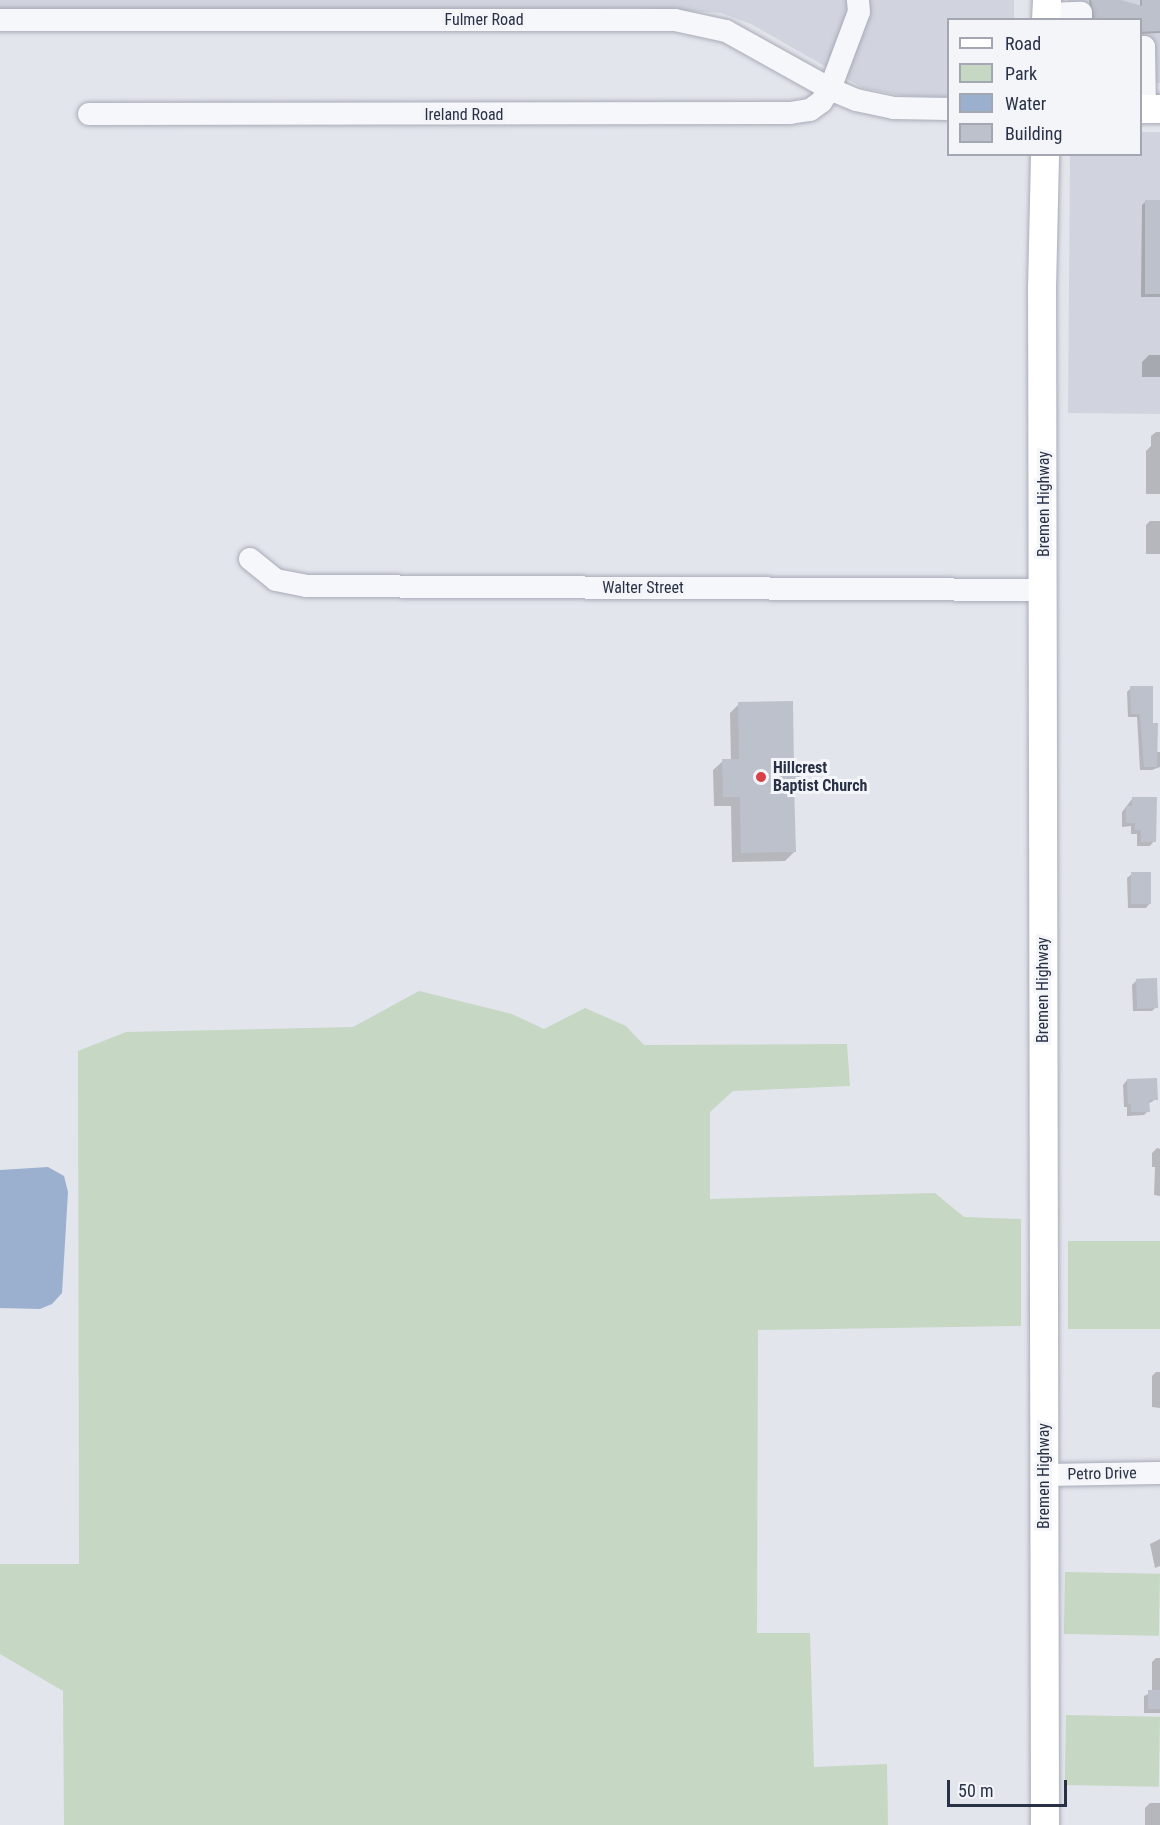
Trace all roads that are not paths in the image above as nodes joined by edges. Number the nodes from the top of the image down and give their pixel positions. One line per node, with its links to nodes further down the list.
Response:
1 (858, 0): 7 (street)
2 (683, 11): 5 (street, Fulmer Road); 7 (street, Fulmer Road)
3 (1046, 11): 4 (street)
4 (1081, 18)
5 (0, 20)
6 (1142, 47): 9 (street)
7 (830, 89): 8 (street, Fulmer Road); 10 (street, Ireland Road)
8 (947, 109)
9 (1148, 109)
10 (89, 114)
11 (1045, 156): 13 (main road, Bremen Highway)
12 (250, 559): 13 (street, Walter Street)
13 (1044, 590): 15 (main road, Bremen Highway)
14 (1160, 1473): 15 (street, Petro Drive)
15 (1044, 1475): 16 (main road, Bremen Highway)
16 (1045, 1825)

